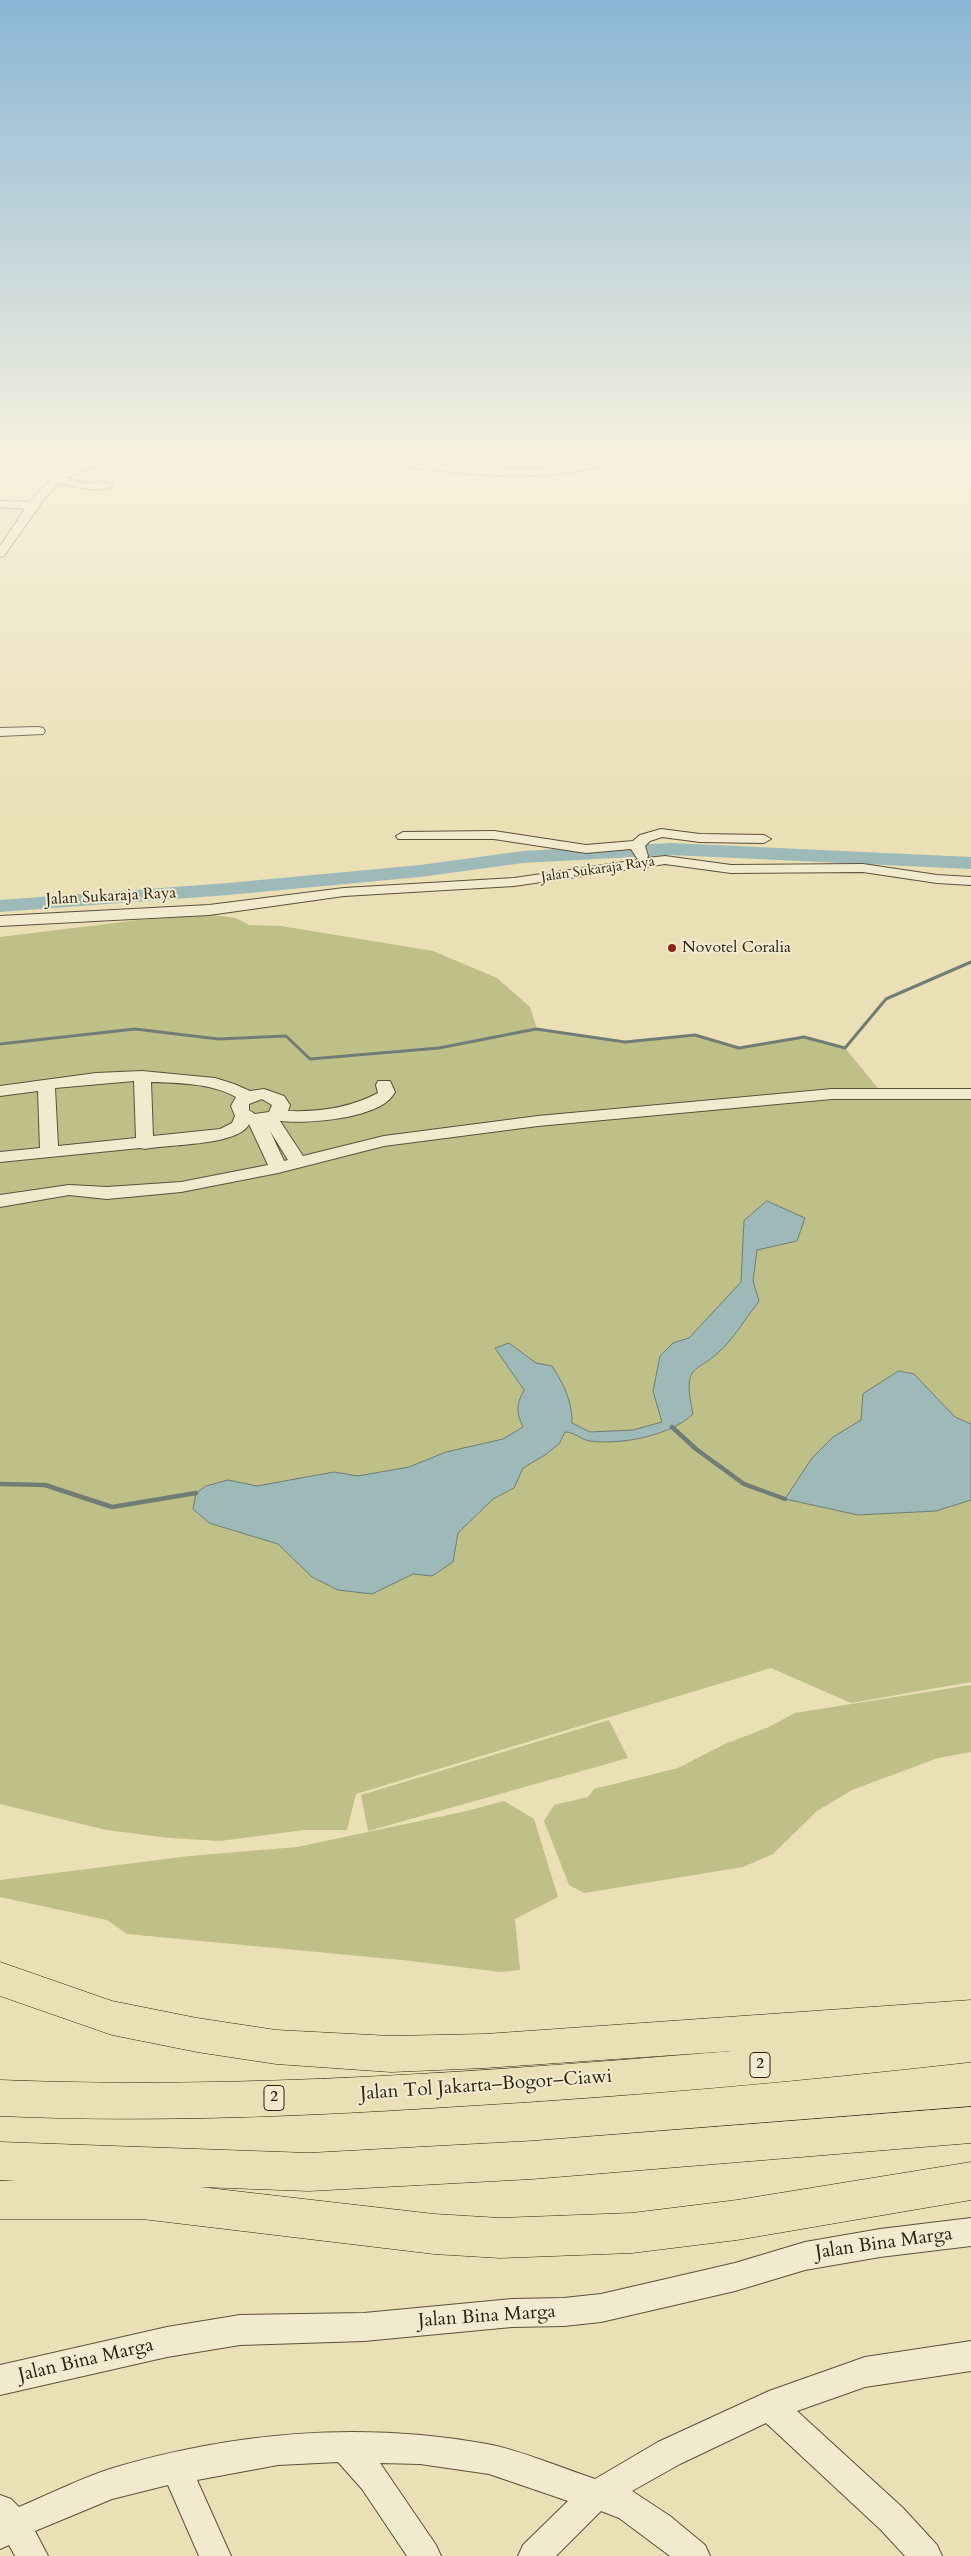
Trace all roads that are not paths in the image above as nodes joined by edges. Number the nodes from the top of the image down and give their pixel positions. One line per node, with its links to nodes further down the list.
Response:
1 (38, 731): 2 (street)
2 (0, 732)
3 (403, 836): 5 (street)
4 (764, 839): 5 (street)
5 (640, 853): 6 (street, Jalan Sukaraja Raya); 7 (street, Jalan Sukaraja Raya)
6 (971, 881)
7 (0, 921)
8 (142, 1076): 10 (street); 15 (street); 17 (street)
9 (971, 1082): 12 (street)
10 (46, 1085): 13 (street); 18 (street)
11 (384, 1085): 16 (street)
12 (831, 1089): 14 (street); 20 (street)
13 (0, 1091)
14 (971, 1094)
15 (247, 1097): 16 (street); 16 (street)
16 (261, 1117): 17 (street); 20 (street); 21 (street)
17 (145, 1144): 18 (street)
18 (49, 1150): 19 (street)
19 (0, 1157)
20 (299, 1163): 21 (street)
21 (278, 1168): 22 (street)
22 (0, 1202)
23 (0, 1979): 24 (highway)
24 (971, 2017)
25 (971, 2045): 26 (highway, Jalan Tol Jakarta–Bogor–Ciawi / 2)
26 (0, 2098)
27 (971, 2126): 28 (highway)
28 (0, 2161)
29 (971, 2181): 30 (highway)
30 (0, 2200)
31 (971, 2232): 33 (street, Jalan Bina Marga)
32 (966, 2362): 34 (street)
33 (0, 2380)
34 (769, 2406): 37 (street); 44 (street)
35 (344, 2446): 36 (street); 37 (street); 41 (street)
36 (176, 2468): 38 (street); 40 (street)
37 (596, 2495): 42 (street); 43 (street)
38 (5, 2522): 39 (street)
39 (32, 2556)
40 (215, 2556)
41 (424, 2556)
42 (534, 2556)
43 (694, 2556)
44 (926, 2556)

